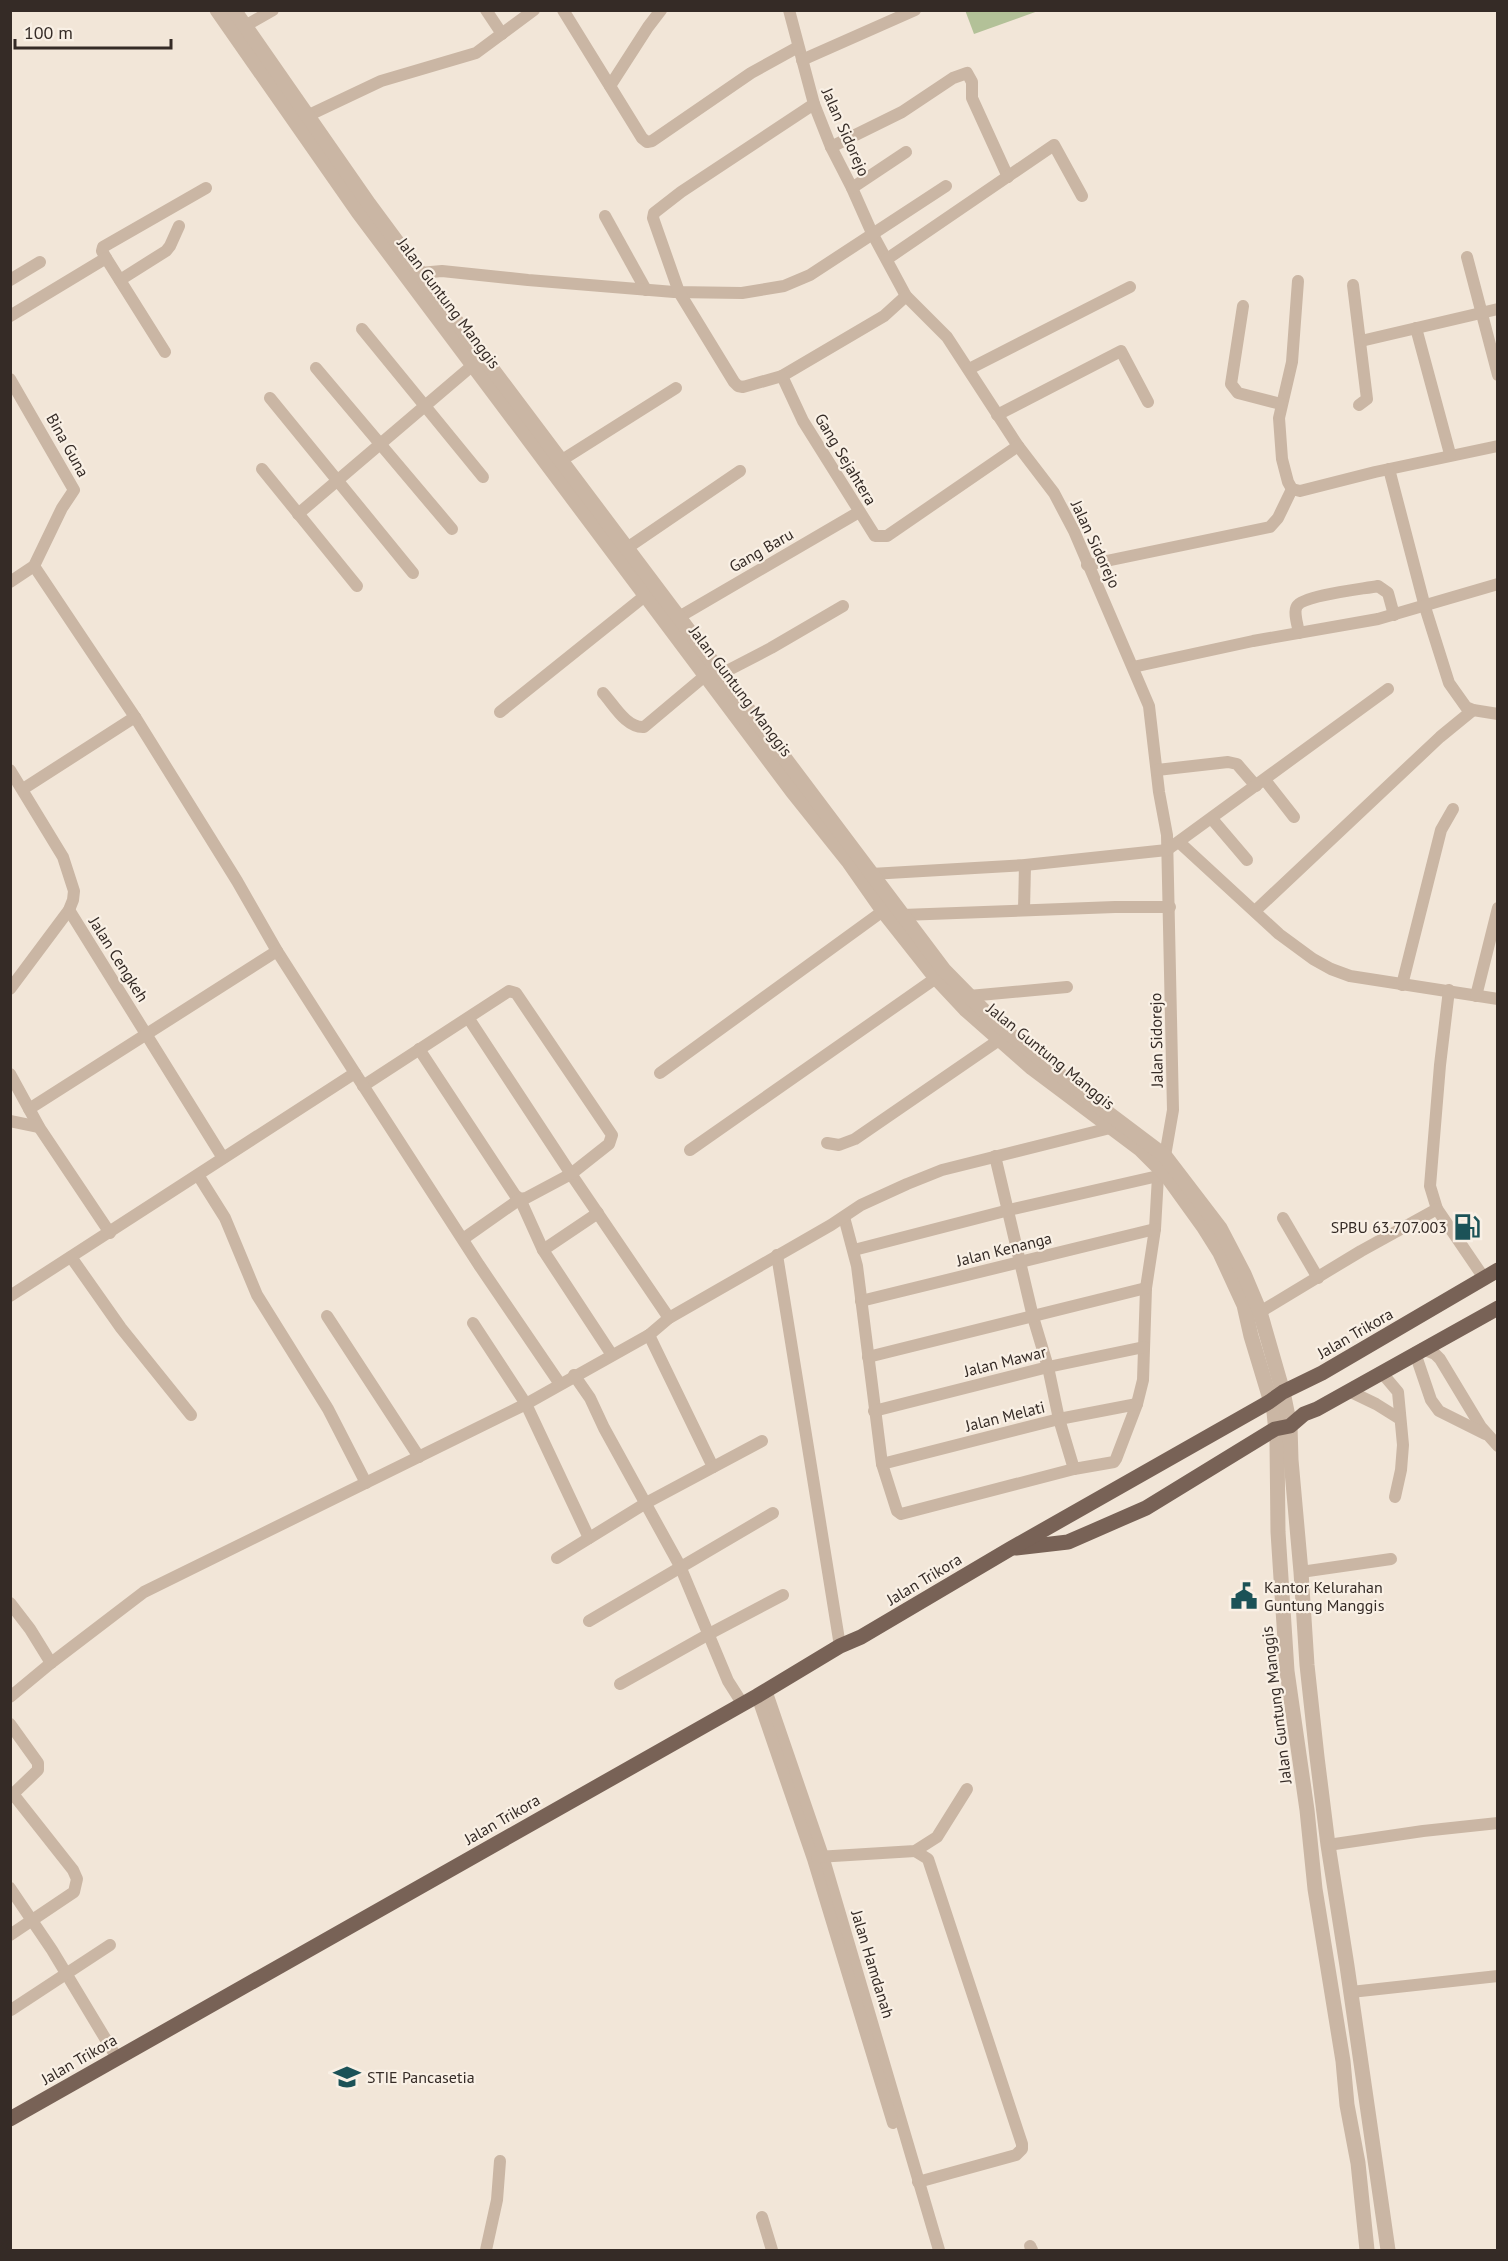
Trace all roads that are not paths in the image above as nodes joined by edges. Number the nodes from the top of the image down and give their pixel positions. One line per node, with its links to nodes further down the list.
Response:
1 (217, 10): 13 (street, Jalan Guntung Manggis)
2 (234, 10): 10 (street, Jalan Guntung Manggis)
3 (273, 10): 10 (street)
4 (486, 10): 11 (street)
5 (534, 10): 11 (street)
6 (563, 10): 15 (street)
7 (661, 10): 15 (street)
8 (789, 10): 12 (street, Jalan Sidorejo)
9 (915, 10): 14 (street)
10 (245, 26): 13 (street, Jalan Guntung Manggis)
11 (502, 34): 17 (street)
12 (798, 47): 14 (street, Jalan Sidorejo); 15 (street)
13 (254, 53): 17 (street, Jalan Guntung Manggis); 25 (street, Jalan Guntung Manggis)
14 (802, 60): 16 (street, Jalan Sidorejo)
15 (610, 86)
16 (813, 104): 18 (street, Jalan Sidorejo); 40 (street)
17 (307, 116): 25 (street, Jalan Guntung Manggis)
18 (831, 147): 20 (street); 23 (street, Jalan Sidorejo)
19 (906, 152): 23 (street)
20 (1008, 177): 24 (street); 31 (street)
21 (946, 186): 28 (street)
22 (206, 188): 30 (street)
23 (852, 188): 28 (street, Jalan Sidorejo)
24 (1082, 196)
25 (363, 208): 33 (street, Jalan Guntung Manggis); 50 (street, Jalan Guntung Manggis)
26 (605, 216): 39 (street)
27 (179, 225): 35 (street)
28 (872, 233): 31 (street, Jalan Sidorejo); 40 (street)
29 (1467, 257): 44 (street)
30 (106, 258): 35 (street); 45 (street)
31 (886, 260): 41 (street, Jalan Sidorejo)
32 (40, 262): 34 (street)
33 (420, 273): 39 (street); 66 (street, Jalan Guntung Manggis)
34 (10, 280)
35 (120, 280): 49 (street)
36 (1298, 281): 59 (street)
37 (1353, 285): 48 (street)
38 (1130, 287): 52 (street)
39 (646, 290): 40 (street)
40 (679, 292): 54 (street)
41 (906, 296): 52 (street, Jalan Sidorejo); 54 (street)
42 (1243, 306): 59 (street)
43 (1497, 309): 44 (street)
44 (1481, 314): 46 (street); 53 (street)
45 (10, 316)
46 (1416, 328): 48 (street); 67 (street)
47 (362, 329): 60 (street)
48 (1361, 340): 61 (street)
49 (165, 352)
50 (473, 365): 60 (street); 66 (street, Jalan Guntung Manggis)
51 (316, 368): 63 (street)
52 (969, 369): 62 (street, Jalan Sidorejo)
53 (1497, 375)
54 (782, 376): 75 (street, Gang Sejahtera)
55 (10, 379): 80 (street, Bina Guna)
56 (676, 388): 68 (street)
57 (270, 398): 73 (street)
58 (1148, 402): 62 (street)
59 (1281, 404): 74 (street)
60 (425, 405): 63 (street); 72 (street)
61 (1359, 405)
62 (998, 414): 64 (street, Jalan Sidorejo)
63 (380, 443): 73 (street); 77 (street)
64 (1018, 446): 75 (street, Gang Sejahtera); 79 (street, Jalan Sidorejo)
65 (1497, 446): 67 (street)
66 (544, 448): 68 (street, Jalan Guntung Manggis); 85 (street, Jalan Guntung Manggis)
67 (1450, 454): 70 (street)
68 (562, 460): 78 (street, Jalan Guntung Manggis)
69 (262, 469): 76 (street)
70 (1389, 469): 74 (street); 87 (street)
71 (740, 471): 78 (street)
72 (483, 477)
73 (338, 480): 76 (street); 81 (street)
74 (1292, 489): 79 (street)
75 (860, 512): 89 (street, Gang Baru)
76 (298, 514): 84 (street)
77 (452, 530)
78 (627, 548): 89 (street, Jalan Guntung Manggis)
79 (1087, 564): 91 (street, Jalan Sidorejo)
80 (34, 566): 82 (street); 98 (street)
81 (413, 573)
82 (10, 582)
83 (1497, 584): 87 (street)
84 (357, 586)
85 (646, 595): 92 (street, Jalan Guntung Manggis); 96 (street)
86 (843, 606): 92 (street)
87 (1425, 607): 88 (street); 95 (street)
88 (1394, 615): 90 (street); 90 (street)
89 (678, 617): 92 (street, Jalan Guntung Manggis)
90 (1299, 633): 91 (street)
91 (1133, 667): 100 (street, Jalan Sidorejo)
92 (714, 674): 94 (street); 101 (street, Jalan Guntung Manggis)
93 (1388, 688): 102 (street)
94 (603, 693)
95 (1473, 710): 97 (street); 117 (street)
96 (500, 712)
97 (1497, 714)
98 (135, 717): 103 (street); 119 (street)
99 (10, 770): 103 (street, Jalan Cengkeh)
100 (1156, 770): 102 (street); 108 (street, Jalan Sidorejo)
101 (785, 771): 111 (street, Jalan Guntung Manggis); 116 (street, Jalan Guntung Manggis)
102 (1260, 783): 105 (street); 106 (street)
103 (23, 789): 114 (street, Jalan Cengkeh)
104 (1453, 809): 121 (street)
105 (1294, 817)
106 (1212, 819): 107 (street); 109 (street)
107 (1180, 843): 108 (street); 117 (street)
108 (1167, 850): 110 (street); 112 (street, Jalan Sidorejo)
109 (1247, 860)
110 (1024, 865): 111 (street); 115 (street)
111 (871, 874): 118 (street, Jalan Guntung Manggis)
112 (1170, 906): 115 (street); 144 (street, Jalan Sidorejo)
113 (1497, 908): 126 (street)
114 (69, 910): 123 (street); 129 (street, Jalan Cengkeh)
115 (1024, 910): 118 (street)
116 (883, 911): 120 (street, Jalan Guntung Manggis); 133 (street)
117 (1255, 911): 121 (street)
118 (902, 915): 125 (street, Jalan Guntung Manggis)
119 (277, 951): 129 (street); 132 (street)
120 (936, 978): 130 (street, Jalan Guntung Manggis); 141 (street)
121 (1402, 985): 124 (street)
122 (1067, 987): 125 (street)
123 (10, 990)
124 (1449, 990): 126 (street); 148 (street)
125 (969, 996): 138 (street, Jalan Guntung Manggis)
126 (1476, 996): 127 (street)
127 (1497, 999)
128 (469, 1019): 131 (street); 146 (street); 146 (street)
129 (146, 1034): 136 (street); 143 (street, Jalan Cengkeh)
130 (999, 1040): 138 (street, Jalan Guntung Manggis); 140 (street)
131 (419, 1049): 135 (street); 147 (street)
132 (355, 1072): 135 (street); 143 (street)
133 (660, 1073)
134 (10, 1074): 136 (street)
135 (363, 1086): 155 (street)
136 (29, 1109): 139 (street)
137 (10, 1121): 139 (street)
138 (1118, 1126): 142 (street); 144 (street, Jalan Guntung Manggis)
139 (39, 1127): 154 (street)
140 (827, 1143)
141 (690, 1150)
142 (995, 1156): 149 (street); 151 (street)
143 (223, 1158): 145 (street)
144 (1161, 1167): 149 (street); 153 (street, Jalan Sidorejo); 168 (street, Jalan Guntung Manggis); 184 (street, Jalan Guntung Manggis)
145 (198, 1174): 154 (street); 199 (street)
146 (571, 1174): 147 (street); 150 (street)
147 (520, 1199): 155 (street); 156 (street)
148 (1437, 1209): 162 (street); 163 (street)
149 (1009, 1210): 157 (street); 160 (street)
150 (598, 1213): 156 (street); 171 (street)
151 (844, 1217): 157 (street); 158 (street)
152 (1283, 1218): 162 (street)
153 (1155, 1229): 160 (street, Jalan Kenanga); 164 (street, Jalan Sidorejo)
154 (110, 1233): 159 (street)
155 (462, 1239): 181 (street)
156 (543, 1250): 176 (street)
157 (854, 1250): 166 (street)
158 (777, 1256): 171 (street); 215 (street)
159 (71, 1257): 165 (street); 188 (street)
160 (1021, 1262): 166 (street, Jalan Kenanga); 170 (street)
161 (1497, 1270): 163 (main road, Jalan Trikora)
162 (1318, 1278): 168 (street)
163 (1484, 1278): 183 (main road, Jalan Trikora)
164 (1146, 1288): 170 (street); 174 (street, Jalan Sidorejo)
165 (10, 1296)
166 (861, 1301): 177 (street)
167 (1497, 1308): 175 (main road, Jalan Trikora)
168 (1260, 1312): 183 (street, Jalan Guntung Manggis)
169 (327, 1316): 195 (street)
170 (1033, 1317): 177 (street); 178 (street)
171 (669, 1318): 173 (street)
172 (472, 1323): 185 (street)
173 (649, 1335): 176 (street); 197 (street)
174 (1144, 1347): 178 (street, Jalan Mawar); 186 (street, Jalan Sidorejo)
175 (1418, 1351): 179 (main road, Jalan Trikora); 192 (street); 192 (street)
176 (612, 1355): 180 (street)
177 (868, 1356): 187 (street)
178 (1048, 1367): 187 (street, Jalan Mawar); 189 (street)
179 (1382, 1373): 182 (main road, Jalan Trikora); 190 (street)
180 (574, 1375): 181 (street); 201 (street)
181 (560, 1384): 185 (street)
182 (1349, 1391): 190 (street); 191 (main road, Jalan Trikora)
183 (1283, 1392): 184 (main road, Jalan Trikora); 191 (street, Jalan Guntung Manggis)
184 (1269, 1402): 191 (street, Jalan Guntung Manggis); 203 (main road, Jalan Trikora)
185 (526, 1404): 195 (street); 204 (street)
186 (1137, 1404): 189 (street, Jalan Melati); 198 (street, Jalan Sidorejo)
187 (874, 1411): 196 (street)
188 (191, 1415)
189 (1059, 1419): 196 (street, Jalan Melati); 198 (street)
190 (1400, 1419): 200 (street)
191 (1282, 1427): 205 (main road, Jalan Trikora); 210 (street, Jalan Guntung Manggis); 240 (street, Jalan Guntung Manggis)
192 (1489, 1436): 194 (street)
193 (762, 1441): 197 (street)
194 (1497, 1446)
195 (419, 1457): 199 (street)
196 (882, 1464): 198 (street)
197 (713, 1467): 201 (street)
198 (1074, 1469)
199 (366, 1484): 216 (street)
200 (1395, 1497)
201 (645, 1503): 204 (street); 209 (street)
202 (773, 1513): 209 (street)
203 (1058, 1522): 205 (main road); 206 (main road, Jalan Trikora)
204 (588, 1539): 207 (street)
205 (1068, 1542): 206 (main road, Jalan Trikora)
206 (1010, 1549): 215 (main road, Jalan Trikora)
207 (557, 1558)
208 (1391, 1559): 210 (street)
209 (680, 1566): 213 (street); 214 (street)
210 (1301, 1572): 225 (street, Jalan Guntung Manggis)
211 (783, 1595): 214 (street)
212 (10, 1603): 216 (street)
213 (589, 1621)
214 (709, 1634): 217 (street); 220 (street)
215 (840, 1646): 218 (main road, Jalan Trikora)
216 (51, 1663): 219 (street)
217 (620, 1684)
218 (761, 1693): 220 (main road, Jalan Trikora); 227 (street, Jalan Hamdanah)
219 (10, 1697)
220 (742, 1703): 236 (main road, Jalan Trikora)
221 (10, 1724): 223 (street)
222 (967, 1789): 226 (street)
223 (12, 1795): 229 (street)
224 (1497, 1822): 225 (street)
225 (1328, 1845): 234 (street, Jalan Guntung Manggis)
226 (915, 1851): 227 (street); 241 (street)
227 (818, 1857): 241 (street, Jalan Hamdanah); 245 (street, Jalan Hamdanah)
228 (10, 1888): 229 (street)
229 (32, 1921): 230 (street); 232 (street)
230 (10, 1935)
231 (110, 1944): 232 (street)
232 (66, 1974): 235 (street); 236 (street)
233 (1497, 1976): 234 (street)
234 (1351, 1992): 238 (street, Jalan Guntung Manggis)
235 (11, 2010)
236 (117, 2058): 237 (main road, Jalan Trikora)
237 (10, 2119)
238 (1375, 2160): 240 (street); 248 (street, Jalan Guntung Manggis)
239 (500, 2161): 243 (street)
240 (1358, 2163): 247 (street, Jalan Guntung Manggis)
241 (918, 2182): 246 (street, Jalan Hamdanah)
242 (762, 2217): 244 (street)
243 (486, 2250)
244 (772, 2250)
245 (930, 2250)
246 (939, 2250)
247 (1367, 2250)
248 (1388, 2250)

